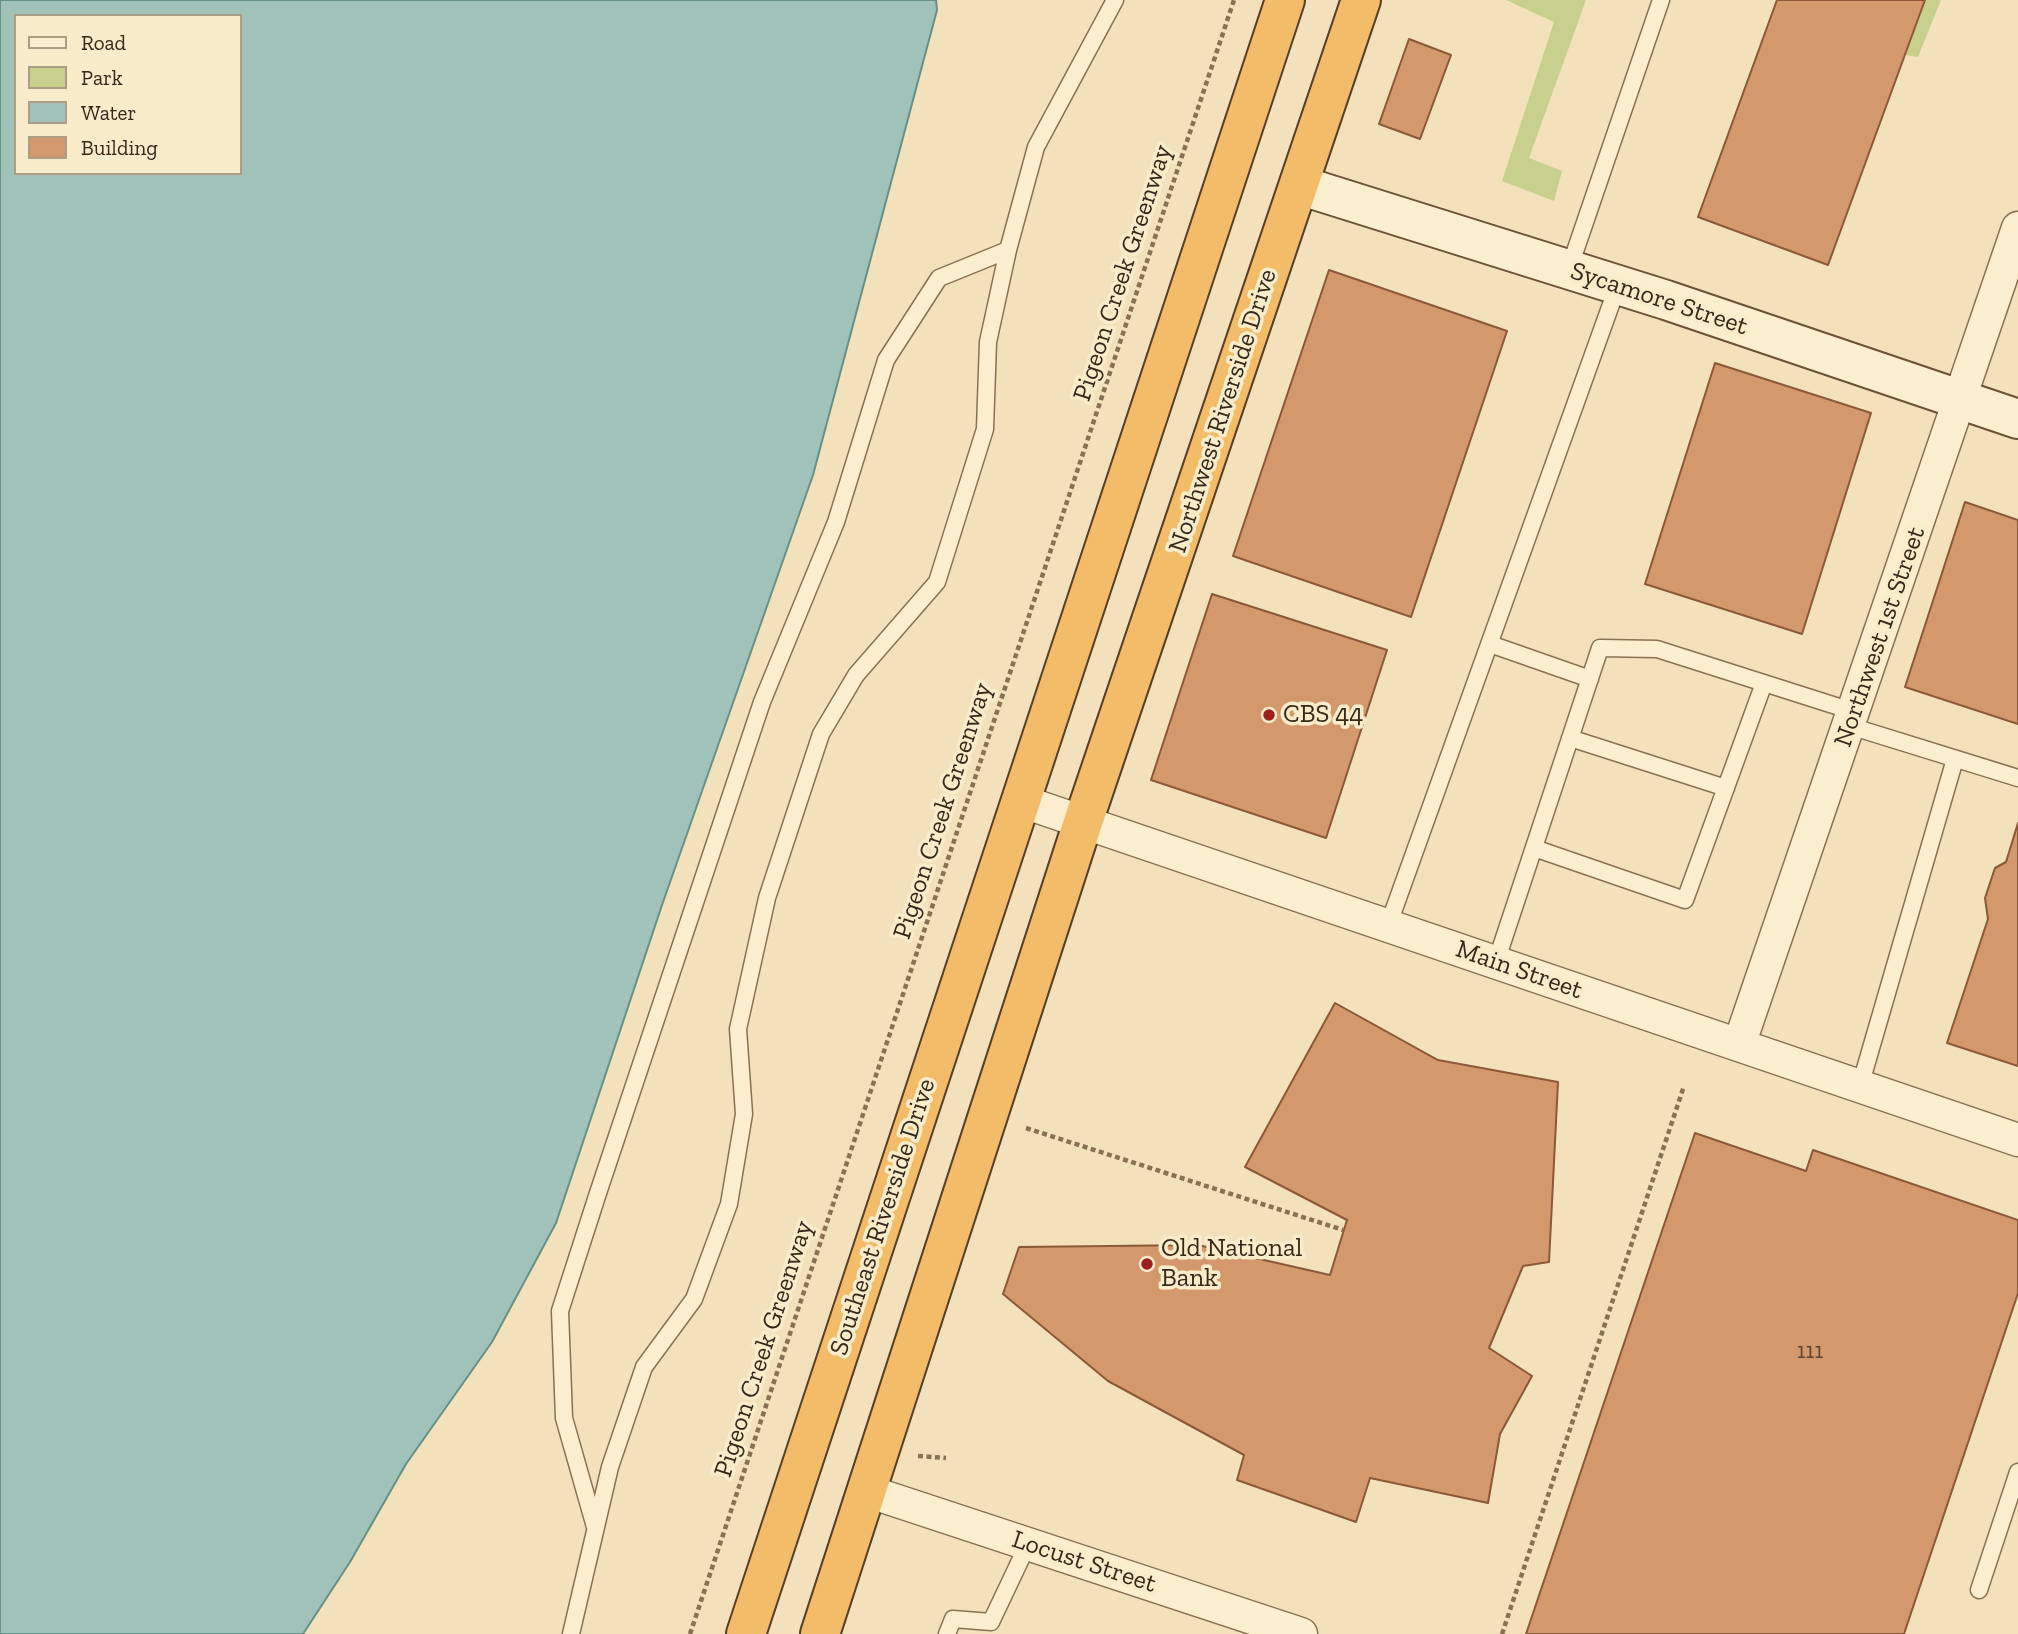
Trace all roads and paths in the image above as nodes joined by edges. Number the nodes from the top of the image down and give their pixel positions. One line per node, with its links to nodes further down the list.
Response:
1 (1115, 0): 8 (lane)
2 (1234, 0): 39 (path, Pigeon Creek Greenway)
3 (1285, 0): 21 (highway)
4 (1361, 0): 6 (highway, Northwest Riverside Drive)
5 (1661, 0): 9 (lane)
6 (1299, 185): 9 (main road, Sycamore Street); 22 (highway, Northwest Riverside Drive)
7 (2018, 228): 11 (street, Northwest 1st Street)
8 (1008, 250): 34 (lane); 34 (lane)
9 (1568, 270): 10 (main road, Sycamore Street)
10 (1618, 285): 11 (main road, Sycamore Street); 13 (lane)
11 (1962, 400): 12 (main road, Sycamore Street); 16 (street, Northwest 1st Street)
12 (2018, 419)
13 (1490, 644): 14 (lane); 24 (lane)
14 (1590, 679): 15 (lane); 17 (lane)
15 (1764, 683): 16 (lane); 20 (lane)
16 (1852, 719): 18 (lane); 26 (street, Northwest 1st Street)
17 (1570, 738): 20 (lane); 23 (lane)
18 (1955, 759): 19 (lane); 28 (lane)
19 (2018, 778)
20 (1726, 788): 23 (lane)
21 (1021, 801): 22 (street, Main Street); 40 (highway, Southeast Riverside Drive)
22 (1083, 822): 24 (street, Main Street); 33 (highway)
23 (1534, 848): 25 (lane)
24 (1388, 926): 25 (street, Main Street)
25 (1496, 962): 26 (street, Main Street)
26 (1739, 1045): 28 (street, Main Street)
27 (1684, 1086): 44 (path)
28 (1860, 1086): 30 (street, Main Street)
29 (1018, 1126): 31 (path)
30 (2018, 1140)
31 (1343, 1230)
32 (2018, 1472): 36 (lane)
33 (866, 1491): 35 (street, Locust Street); 41 (highway)
34 (595, 1527): 38 (lane)
35 (1028, 1544): 37 (lane); 43 (street, Locust Street)
36 (1979, 1590)
37 (996, 1628): 42 (lane)
38 (570, 1634)
39 (690, 1634)
40 (746, 1634)
41 (820, 1634)
42 (947, 1634)
43 (1301, 1634)
44 (1502, 1634)

